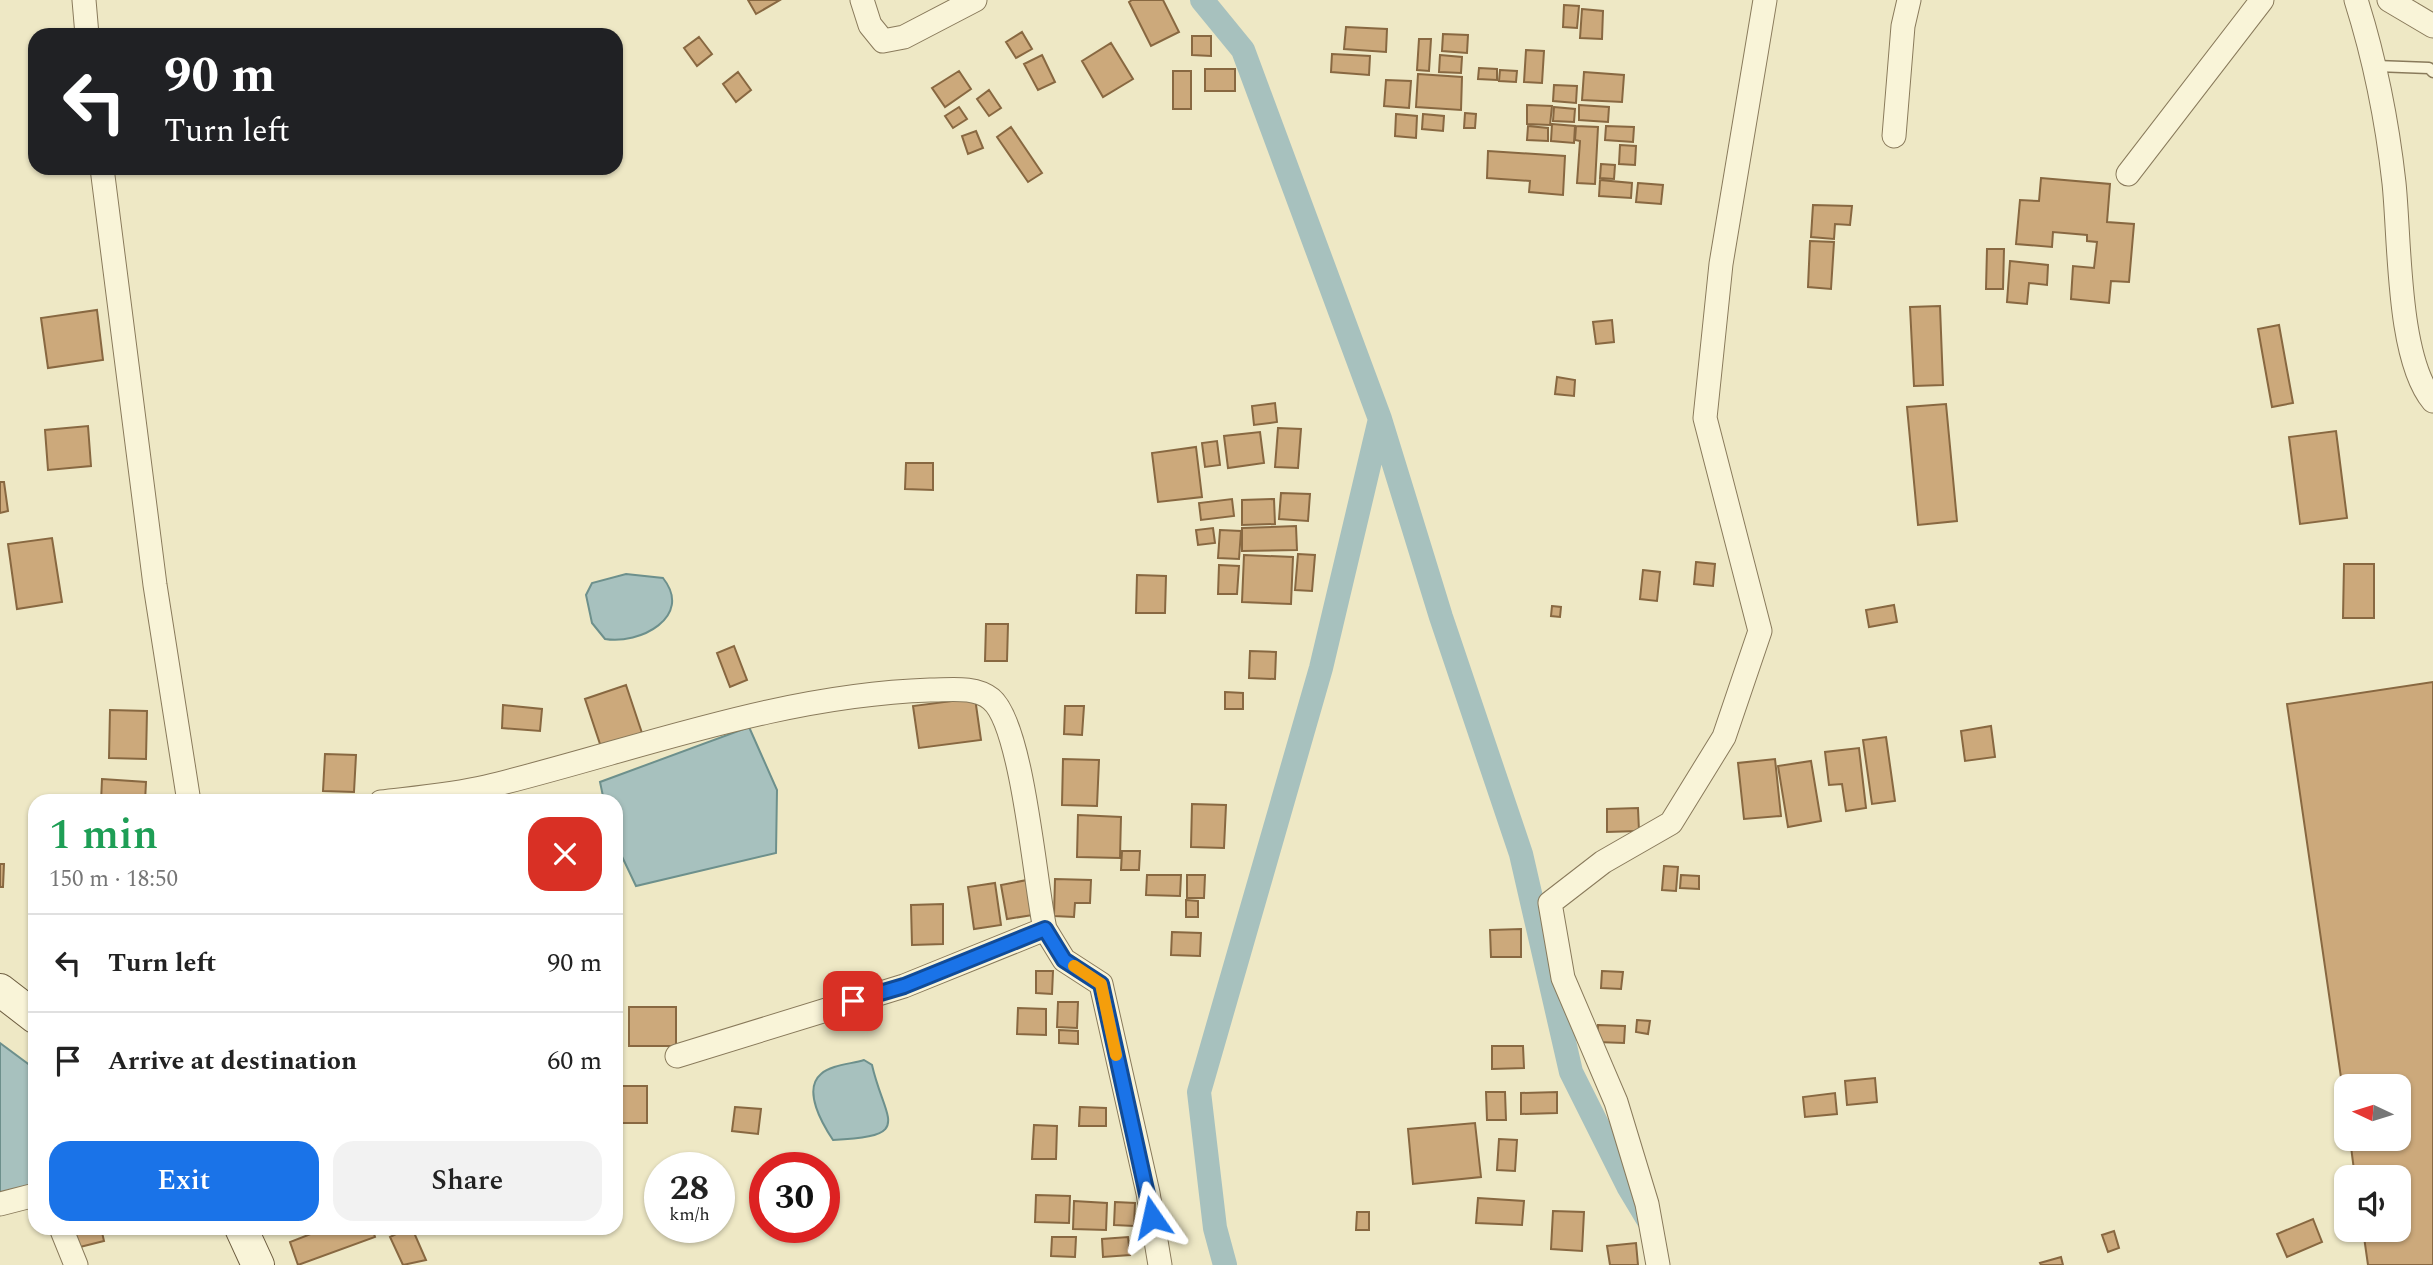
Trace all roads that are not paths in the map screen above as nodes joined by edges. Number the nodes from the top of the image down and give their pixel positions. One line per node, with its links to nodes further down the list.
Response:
1 (862, 0): 2 (street)
2 (975, 0)
3 (1765, 0): 30 (street)
4 (1909, 0): 13 (street)
5 (2262, 0): 14 (street)
6 (2356, 0): 11 (street)
7 (2389, 0): 9 (street)
8 (87, 1): 10 (street)
9 (2433, 26)
10 (87, 28)
11 (2376, 66): 12 (lane); 16 (street)
12 (2433, 72)
13 (1894, 136)
14 (2128, 174)
15 (103, 175): 17 (street)
16 (2433, 401)
17 (188, 794)
18 (440, 794): 19 (street)
19 (1045, 929): 22 (street); 29 (street)
20 (0, 990): 21 (main road)
21 (28, 1012)
22 (677, 1056)
23 (28, 1197): 24 (street)
24 (0, 1205)
25 (64, 1235): 27 (street)
26 (245, 1235): 28 (main road)
27 (76, 1265)
28 (258, 1265)
29 (1160, 1265)
30 (1658, 1265)

